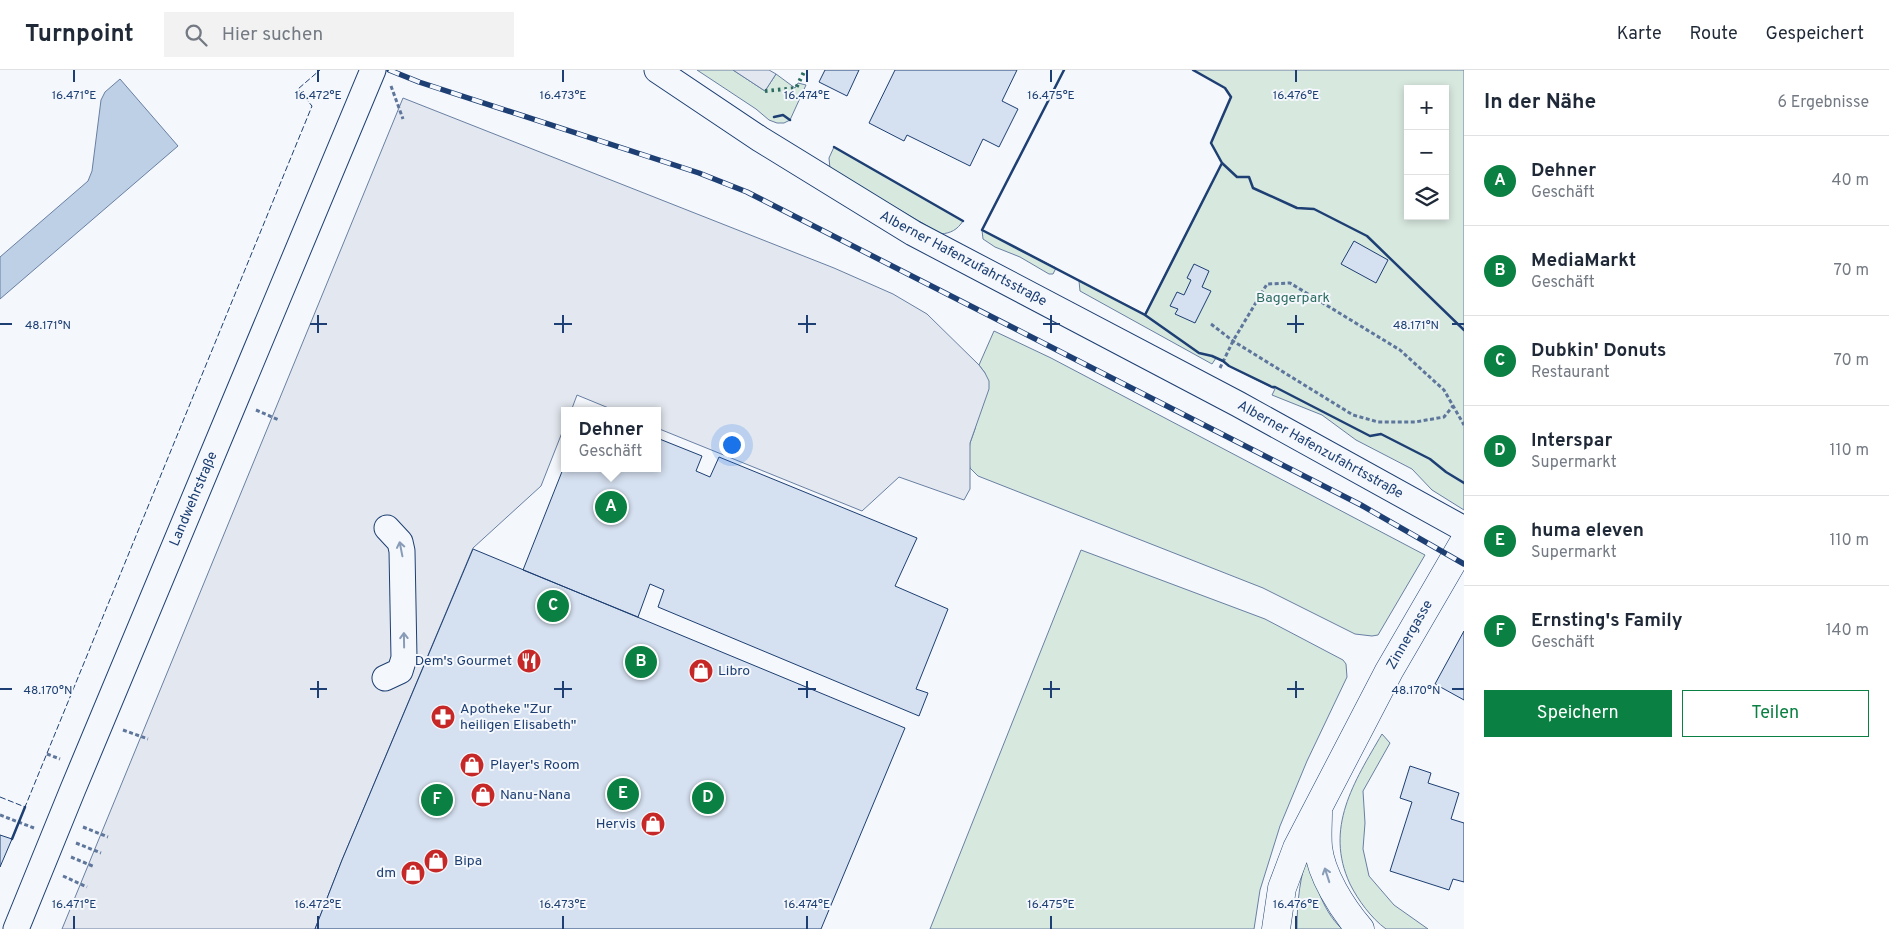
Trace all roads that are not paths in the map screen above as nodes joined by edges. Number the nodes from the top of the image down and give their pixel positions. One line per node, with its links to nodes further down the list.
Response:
1 (658, 70): 4 (street, Alberner Hafenzufahrtsstraße)
2 (380, 76): 8 (street, Landwehrstraße)
3 (387, 528): 6 (street, one-way to 3)
4 (1464, 529)
5 (1464, 542): 7 (main road, Zinnergasse)
6 (385, 678)
7 (1318, 809): 9 (main road, Zinnergasse); 10 (main road, Zinnergasse, one-way to 7)
8 (16, 929)
9 (1276, 929)
10 (1360, 929)

